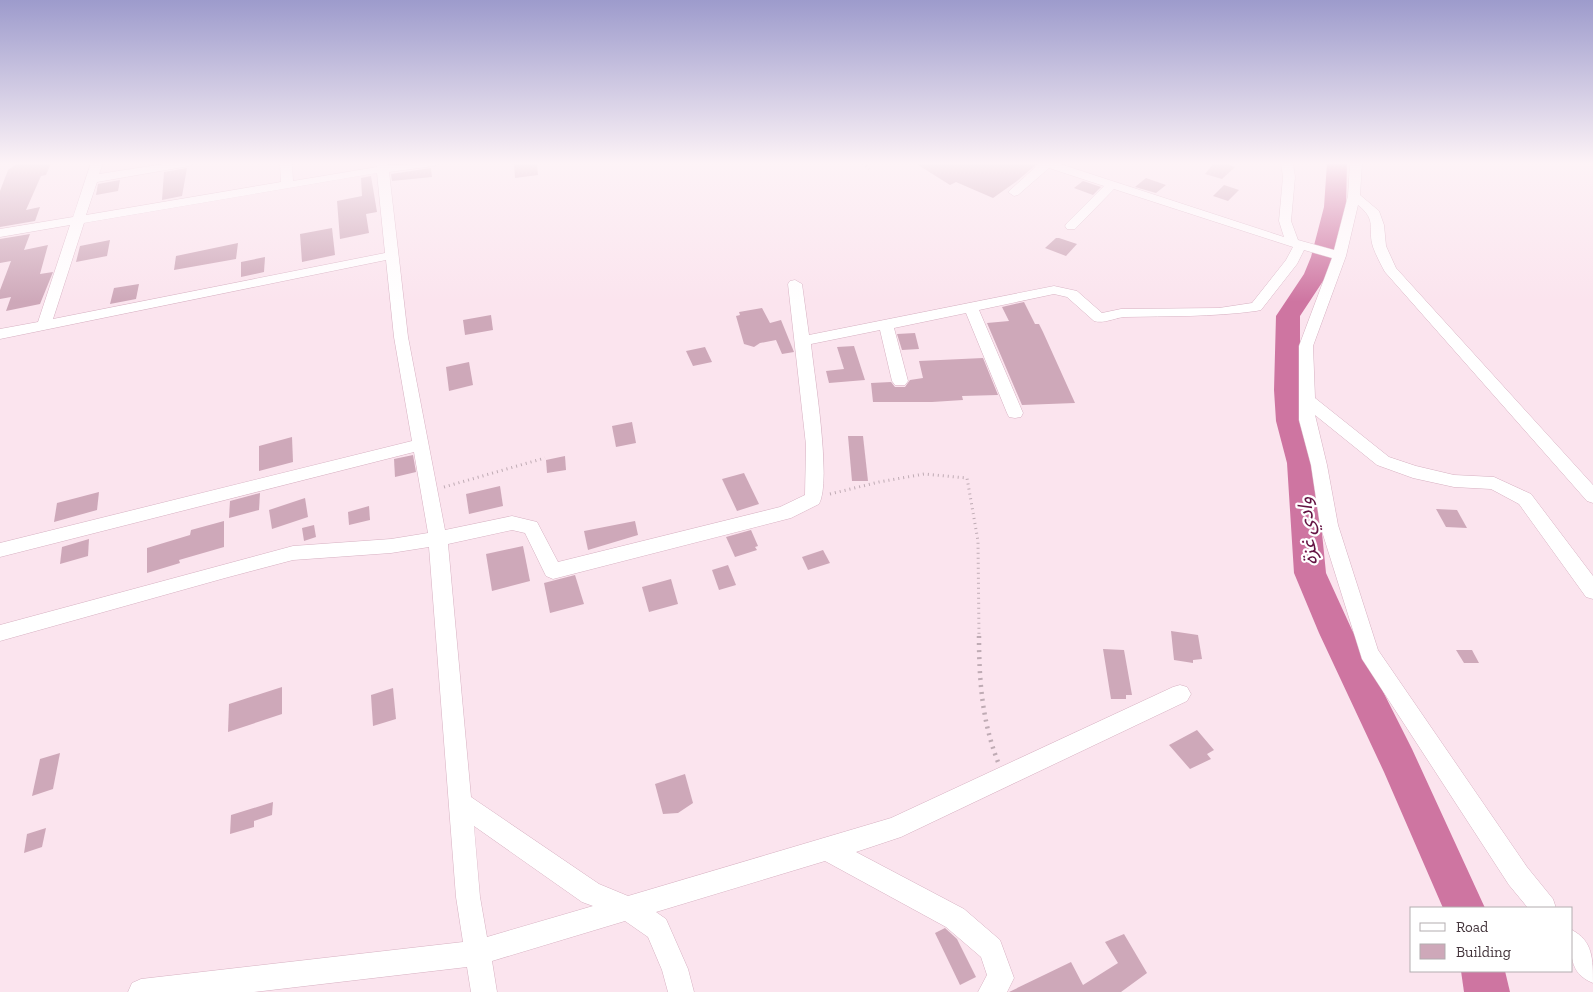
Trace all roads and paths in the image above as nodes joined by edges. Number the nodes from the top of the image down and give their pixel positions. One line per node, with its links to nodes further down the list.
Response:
1 (82, 209): 9 (street)
2 (144, 209): 9 (street)
3 (388, 209): 13 (street)
4 (1088, 209): 10 (street)
5 (1188, 209): 12 (street)
6 (1286, 209): 12 (street)
7 (1350, 209): 14 (street)
8 (1371, 209): 27 (street)
9 (78, 220): 11 (street); 17 (street)
10 (1071, 226)
11 (0, 233)
12 (1302, 246): 14 (street); 16 (street)
13 (393, 255): 17 (street); 24 (street)
14 (1335, 255): 22 (street)
15 (795, 284): 20 (street)
16 (971, 308): 18 (street); 23 (street)
17 (44, 325): 19 (street)
18 (886, 325): 20 (street); 21 (street)
19 (0, 334)
20 (803, 341): 28 (street)
21 (900, 381)
22 (1306, 399): 31 (street); 37 (street)
23 (1015, 412)
24 (421, 444): 26 (street); 30 (street)
25 (545, 458): 26 (path)
26 (429, 492): 29 (street)
27 (1593, 496)
28 (813, 499): 29 (street); 34 (path)
29 (438, 539): 32 (street); 35 (street)
30 (0, 550)
31 (1593, 591)
32 (0, 633)
33 (1180, 694): 34 (street)
34 (1006, 776): 36 (street)
35 (460, 804): 38 (street); 40 (street)
36 (826, 848): 38 (street); 45 (street)
37 (1543, 907)
38 (628, 908): 40 (street); 44 (street)
39 (1573, 944): 41 (street)
40 (477, 953): 42 (street); 43 (street)
41 (1593, 970)
42 (141, 992)
43 (484, 992)
44 (681, 992)
45 (991, 992)

